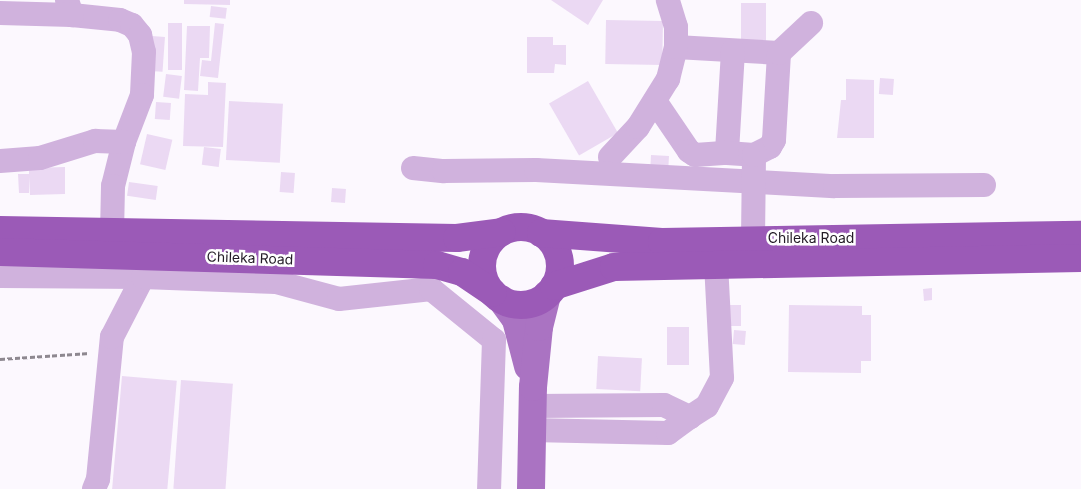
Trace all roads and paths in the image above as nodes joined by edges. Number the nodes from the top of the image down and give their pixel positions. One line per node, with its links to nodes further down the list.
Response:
1 (668, 0): 5 (street)
2 (70, 8): 3 (street); 9 (street)
3 (0, 13)
4 (812, 23): 7 (street)
5 (676, 47): 6 (street); 8 (street)
6 (733, 51): 7 (street); 10 (street)
7 (779, 53): 11 (street)
8 (655, 101): 10 (street); 12 (street)
9 (124, 142): 13 (street); 18 (street)
10 (727, 153): 11 (street)
11 (754, 155): 15 (street)
12 (610, 157)
13 (0, 161)
14 (413, 168): 15 (street)
15 (754, 182): 16 (street); 22 (street)
16 (984, 185)
17 (0, 230): 18 (highway, Chileka Road)
18 (112, 232): 19 (highway, Chileka Road)
19 (502, 232): 20 (highway, Chileka Road); 29 (highway)
20 (541, 233): 22 (highway, Chileka Road); 28 (highway)
21 (1081, 235): 22 (highway, Chileka Road)
22 (753, 238)
23 (0, 252): 29 (highway, Chileka Road)
24 (1081, 258): 25 (highway, Chileka Road)
25 (716, 264): 28 (highway, Chileka Road); 32 (street)
26 (0, 276): 27 (street)
27 (143, 277): 30 (street); 34 (street)
28 (551, 290): 29 (highway, Chileka Road); 32 (main road)
29 (497, 296): 32 (main road)
30 (110, 351): 31 (path); 33 (street)
31 (0, 360)
32 (533, 408): 35 (main road)
33 (94, 489)
34 (488, 489)
35 (531, 489)

